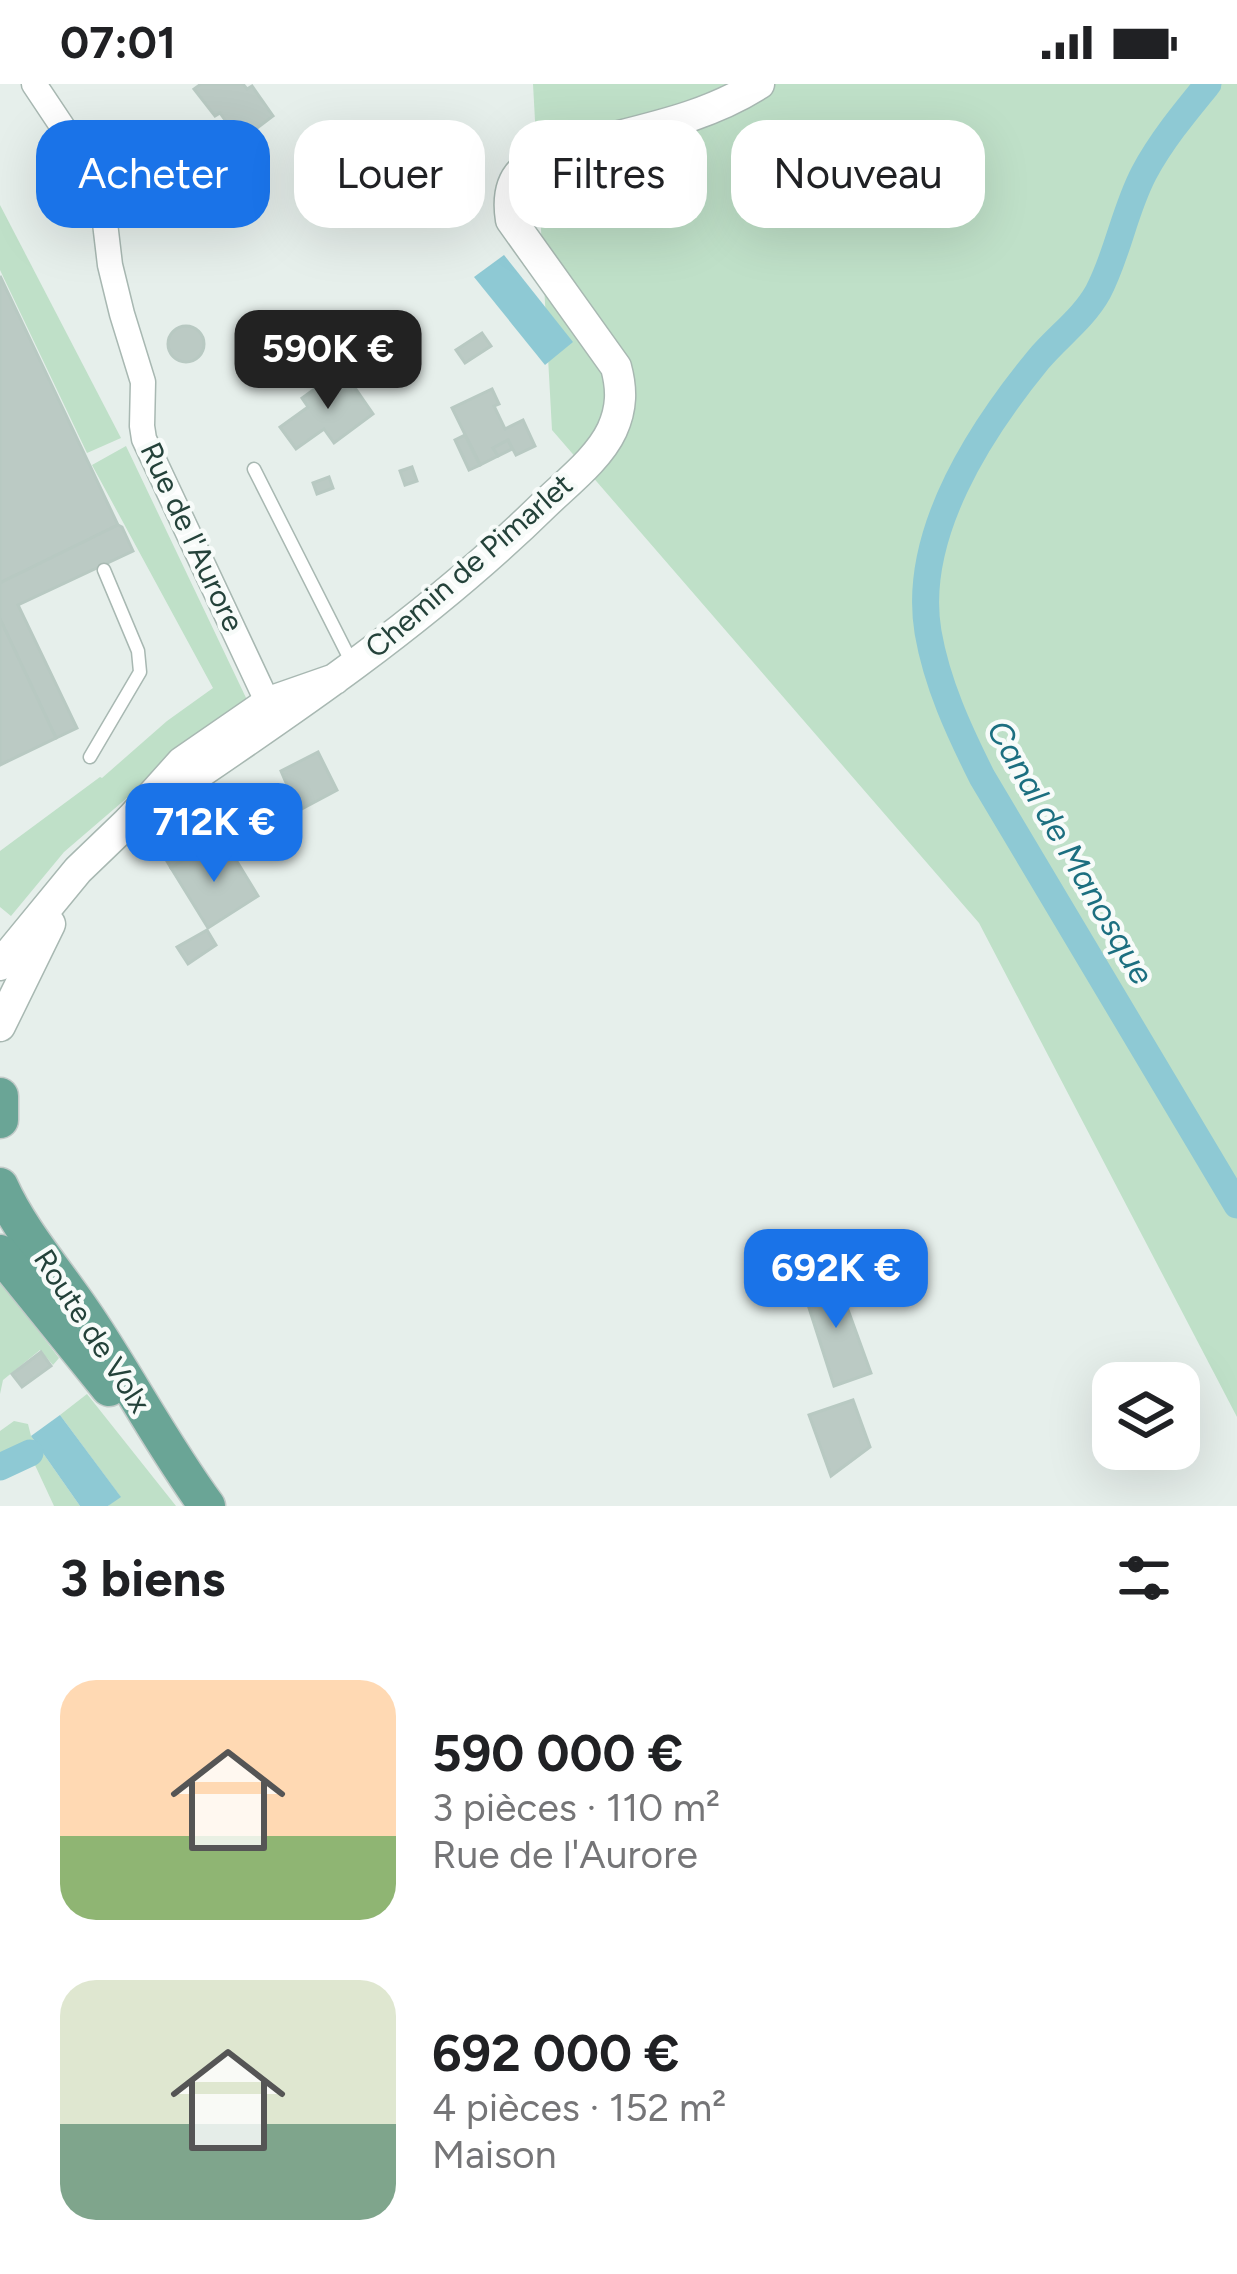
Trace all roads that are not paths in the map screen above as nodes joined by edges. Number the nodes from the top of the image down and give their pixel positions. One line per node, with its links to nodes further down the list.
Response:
1 (34, 84): 6 (street, Rue de l'Aurore)
2 (759, 84): 5 (street, Chemin de Pimarlet)
3 (254, 469): 5 (lane)
4 (104, 570): 7 (lane)
5 (344, 673): 6 (street, Chemin de Pimarlet)
6 (272, 711): 8 (street, Chemin de Pimarlet); 8 (street, Chemin de Pimarlet)
7 (90, 757)
8 (130, 820): 9 (street, Chemin de Pimarlet)
9 (78, 870): 10 (street, Chemin de Pimarlet); 11 (street, Chemin de Pimarlet)
10 (0, 965)
11 (0, 1026)
12 (0, 1096): 13 (main road)
13 (0, 1120)
14 (0, 1186): 16 (main road, Route de Volx)
15 (0, 1253): 16 (main road, Route de Volx)
16 (196, 1491)

